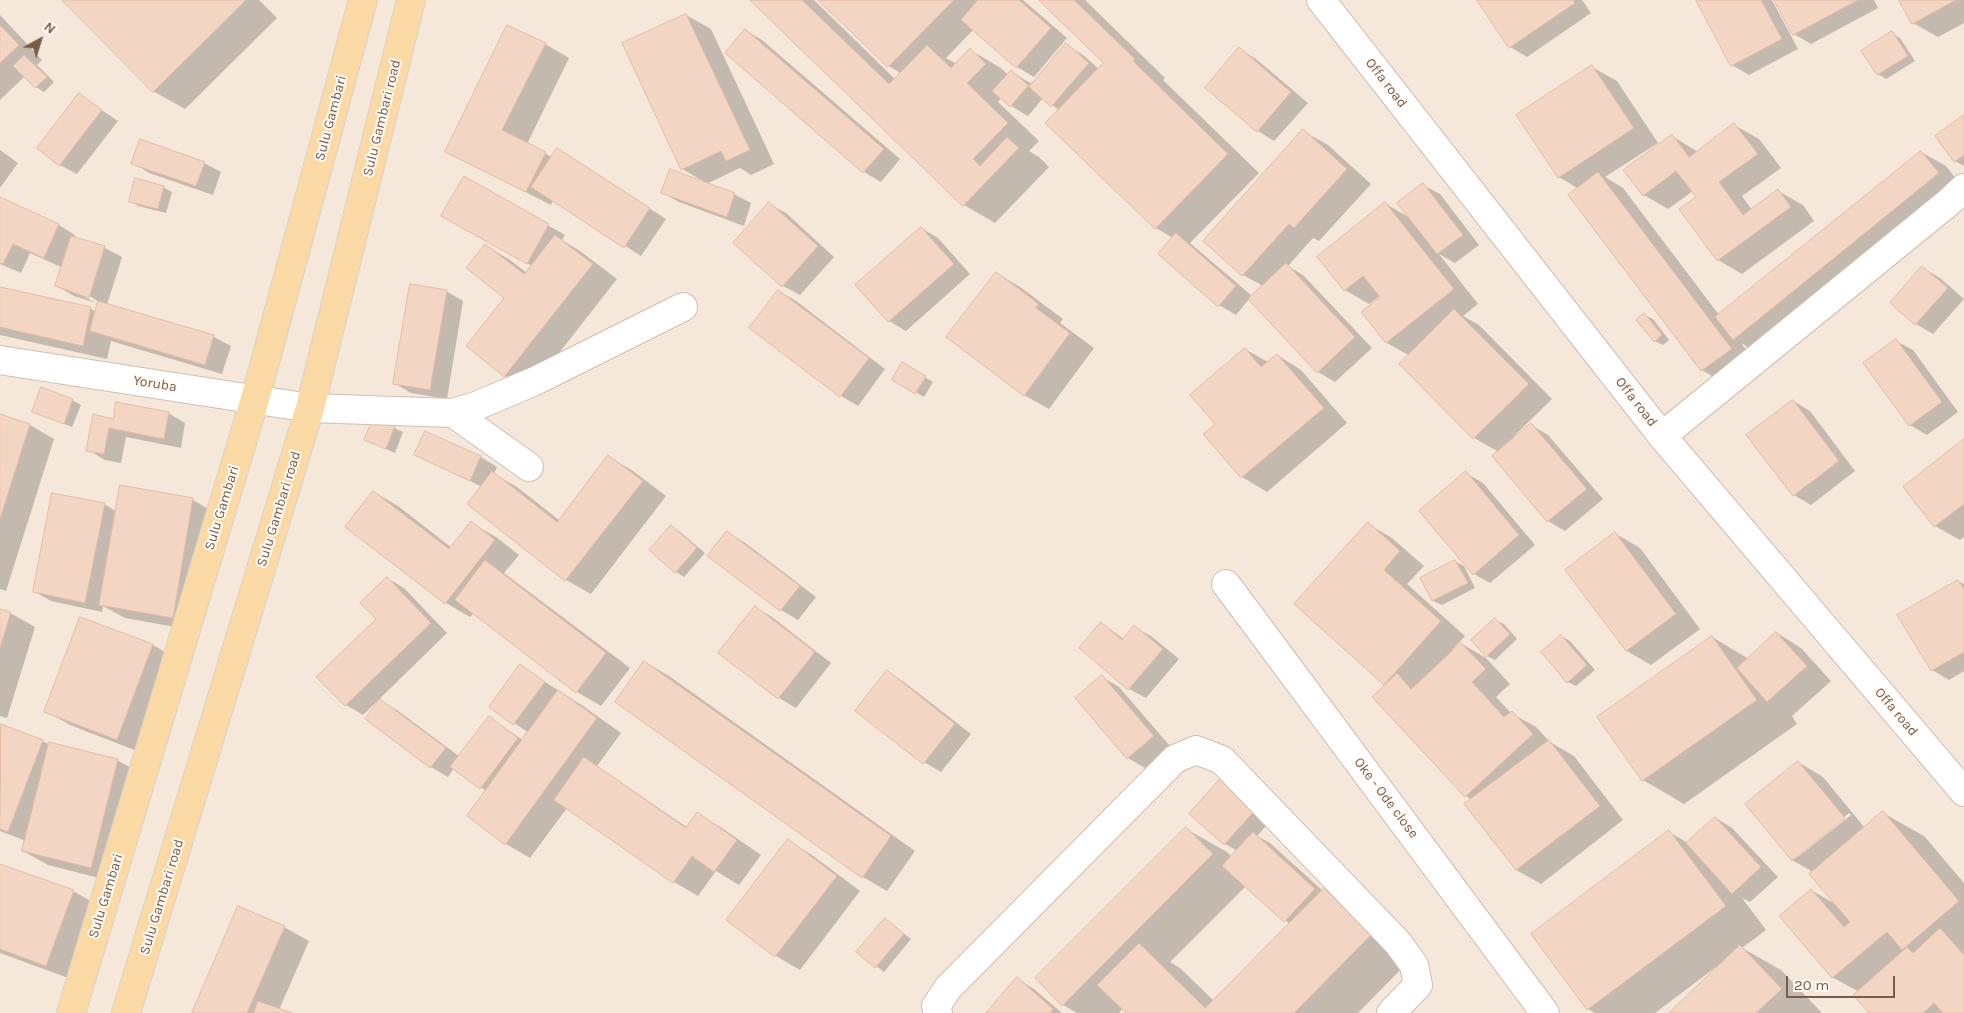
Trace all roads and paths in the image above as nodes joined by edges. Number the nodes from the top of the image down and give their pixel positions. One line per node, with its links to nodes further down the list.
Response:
1 (363, 0): 7 (main road, Sulu Gambari)
2 (411, 0): 8 (main road, Sulu Gambari road)
3 (1323, 0): 10 (street, Offa road)
4 (1964, 188): 10 (street)
5 (683, 307): 9 (street)
6 (0, 360): 7 (street, Yoruba)
7 (255, 399): 8 (street, Yoruba); 14 (main road, Sulu Gambari)
8 (310, 408): 9 (street, Yoruba); 15 (main road, Sulu Gambari road)
9 (453, 413): 11 (street)
10 (1662, 436): 13 (street, Offa road)
11 (529, 467)
12 (1226, 584): 18 (street, Oke - Ode close)
13 (1964, 792)
14 (70, 1013)
15 (126, 1013)
16 (938, 1013): 17 (street)
17 (1392, 1013)
18 (1545, 1013)

